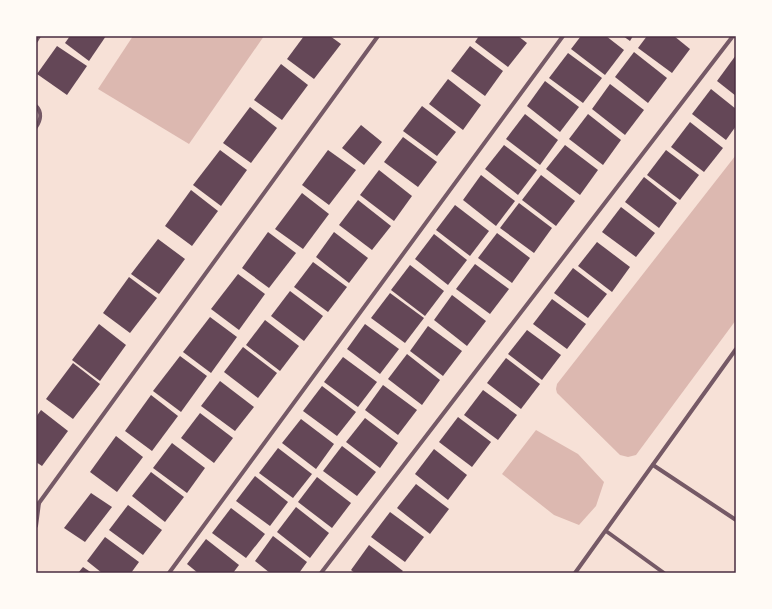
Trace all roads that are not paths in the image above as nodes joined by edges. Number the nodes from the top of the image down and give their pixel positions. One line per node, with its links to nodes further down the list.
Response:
1 (39, 36): 5 (street)
2 (378, 36): 10 (street)
3 (563, 36): 14 (street)
4 (732, 36): 15 (street)
5 (36, 41)
6 (36, 106): 7 (street)
7 (36, 127)
8 (736, 349): 9 (street)
9 (653, 465): 11 (street); 13 (street)
10 (38, 505): 12 (street)
11 (736, 520)
12 (36, 526)
13 (606, 531): 16 (street); 17 (street)
14 (169, 573)
15 (321, 573)
16 (575, 573)
17 (664, 573)

